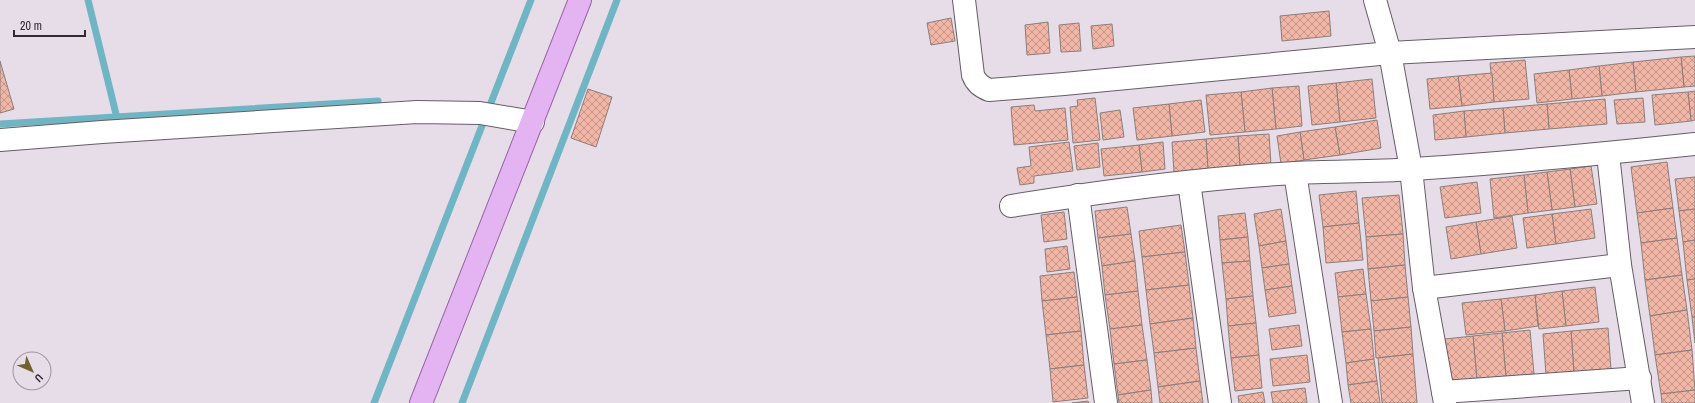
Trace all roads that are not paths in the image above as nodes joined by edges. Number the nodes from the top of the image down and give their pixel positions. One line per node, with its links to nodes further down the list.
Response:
1 (580, 0): 6 (main road)
2 (964, 0): 5 (street)
3 (1375, 0): 5 (street)
4 (1695, 37): 5 (street)
5 (1390, 53): 10 (street)
6 (533, 122): 7 (street); 19 (main road)
7 (0, 140)
8 (1695, 144): 9 (street)
9 (1608, 154): 10 (street); 15 (street)
10 (1411, 169): 11 (street); 16 (street)
11 (1295, 173): 12 (street); 22 (street)
12 (1190, 182): 13 (street); 21 (street)
13 (1078, 195): 14 (street); 20 (street)
14 (1011, 206)
15 (1620, 265): 16 (street); 17 (street)
16 (1424, 288): 18 (street)
17 (1640, 378): 18 (street); 23 (street)
18 (1444, 398)
19 (421, 403)
20 (1106, 403)
21 (1220, 403)
22 (1331, 403)
23 (1643, 403)

